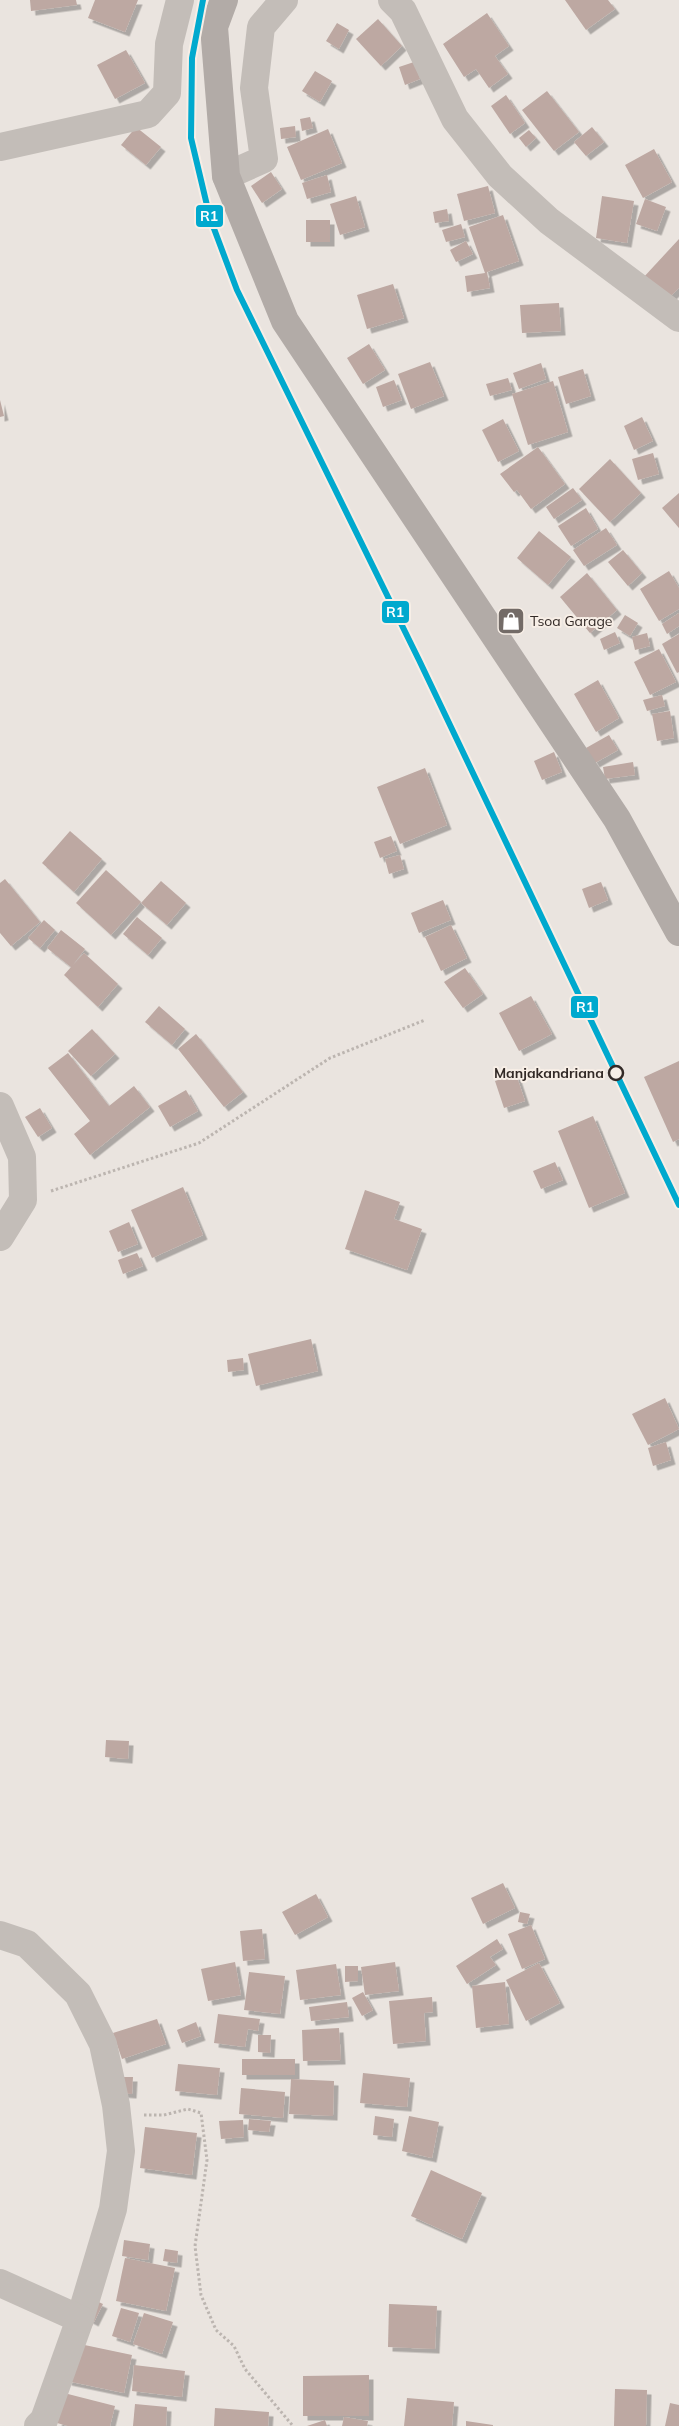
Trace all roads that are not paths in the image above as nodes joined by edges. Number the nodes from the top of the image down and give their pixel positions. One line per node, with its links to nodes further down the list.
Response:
1 (180, 0): 5 (street)
2 (224, 0): 6 (main road)
3 (284, 0): 6 (street)
4 (392, 0): 7 (street)
5 (0, 147)
6 (226, 176): 8 (main road)
7 (679, 318)
8 (679, 932)
9 (0, 1106): 10 (street)
10 (0, 1237)
11 (0, 1935): 13 (street)
12 (0, 2283): 13 (street)
13 (80, 2319): 14 (street)
14 (38, 2426)

